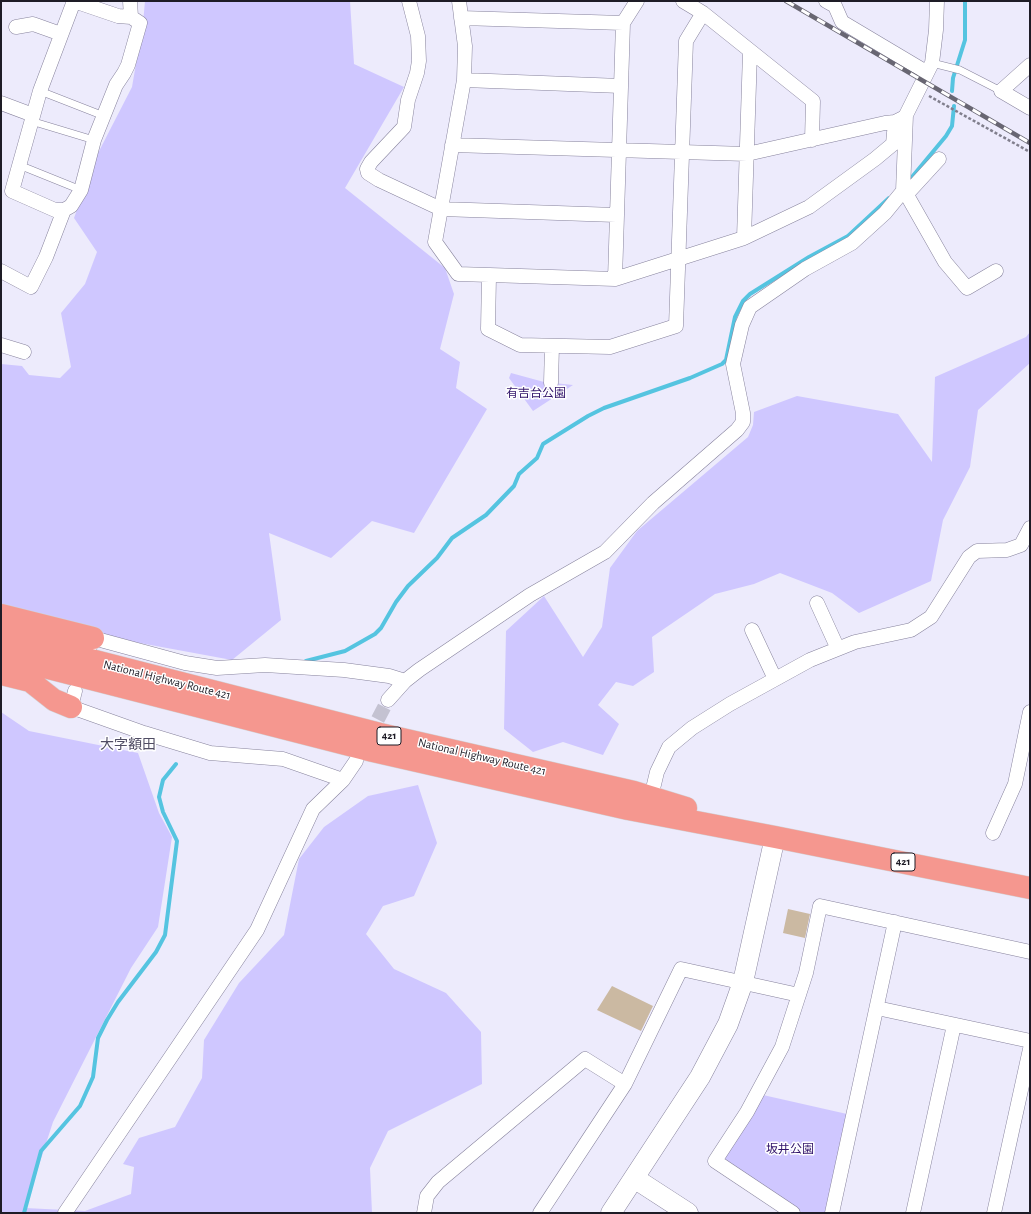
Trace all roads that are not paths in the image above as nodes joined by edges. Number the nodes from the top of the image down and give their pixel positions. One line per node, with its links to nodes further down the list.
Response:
1 (74, 1): 10 (street); 14 (street)
2 (130, 1): 10 (street)
3 (409, 1): 38 (street)
4 (460, 1): 11 (street)
5 (637, 1): 12 (street)
6 (683, 1): 9 (street)
7 (826, 1): 17 (street)
8 (937, 1): 17 (street)
9 (703, 13): 15 (street); 31 (street)
10 (131, 17): 24 (street)
11 (462, 18): 12 (street); 18 (street)
12 (623, 23): 19 (street)
13 (16, 27): 14 (street)
14 (61, 34): 20 (street)
15 (750, 52): 28 (street); 32 (street)
16 (1030, 65): 21 (street)
17 (929, 68): 21 (lane); 26 (street)
18 (464, 80): 19 (street); 29 (street)
19 (621, 86): 30 (street)
20 (40, 91): 24 (lane); 25 (street)
21 (1001, 91): 23 (street)
22 (1, 104): 25 (street)
23 (1030, 108)
24 (104, 116): 27 (street)
25 (32, 118): 27 (lane); 34 (street)
26 (900, 119): 28 (street); 37 (street); 41 (street)
27 (94, 140): 36 (street)
28 (812, 140): 32 (street)
29 (452, 145): 30 (street); 38 (street)
30 (618, 151): 31 (street); 40 (street)
31 (682, 153): 32 (street); 42 (street)
32 (747, 154): 41 (street)
33 (939, 160): 37 (street)
34 (19, 165): 35 (street); 36 (lane)
35 (6, 189): 39 (street)
36 (81, 190): 39 (street)
37 (904, 193): 44 (street); 61 (street)
38 (441, 209): 40 (street); 45 (street)
39 (64, 210): 43 (street)
40 (616, 215): 46 (street)
41 (744, 238): 42 (street)
42 (679, 260): 46 (street); 48 (street)
43 (1, 271)
44 (996, 271)
45 (489, 276): 46 (street); 48 (street)
46 (615, 279)
47 (1, 345): 49 (street)
48 (552, 346): 50 (street)
49 (24, 352)
50 (551, 383)
51 (1030, 528): 57 (street)
52 (817, 604): 57 (street)
53 (1, 615): 56 (highway)
54 (752, 630): 60 (street)
55 (1, 637): 67 (highway, National Highway Route 421 / 421)
56 (91, 642): 61 (street)
57 (838, 649): 60 (street)
58 (1, 656): 69 (highway, National Highway Route 421 / 421)
59 (1, 674): 62 (highway)
60 (775, 679): 67 (street)
61 (405, 680): 63 (street)
62 (73, 699): 66 (street)
63 (388, 700)
64 (1030, 712): 68 (street)
65 (356, 761): 66 (street)
66 (343, 780): 81 (street)
67 (651, 797): 69 (highway, National Highway Route 421 / 421)
68 (993, 833)
69 (775, 837): 70 (highway, National Highway Route 421 / 421); 73 (street)
70 (1030, 888)
71 (895, 922): 72 (street); 74 (street); 75 (street)
72 (1030, 952)
73 (743, 982): 74 (street); 79 (street); 80 (street)
74 (799, 995): 86 (street)
75 (877, 1008): 76 (street); 87 (street)
76 (954, 1025): 77 (street); 88 (street)
77 (1030, 1041)
78 (1030, 1049): 89 (street)
79 (625, 1084): 82 (street); 83 (street)
80 (634, 1178): 84 (street); 85 (street)
81 (65, 1213)
82 (424, 1213)
83 (540, 1213)
84 (611, 1213)
85 (688, 1213)
86 (793, 1213)
87 (832, 1213)
88 (913, 1213)
89 (994, 1213)

